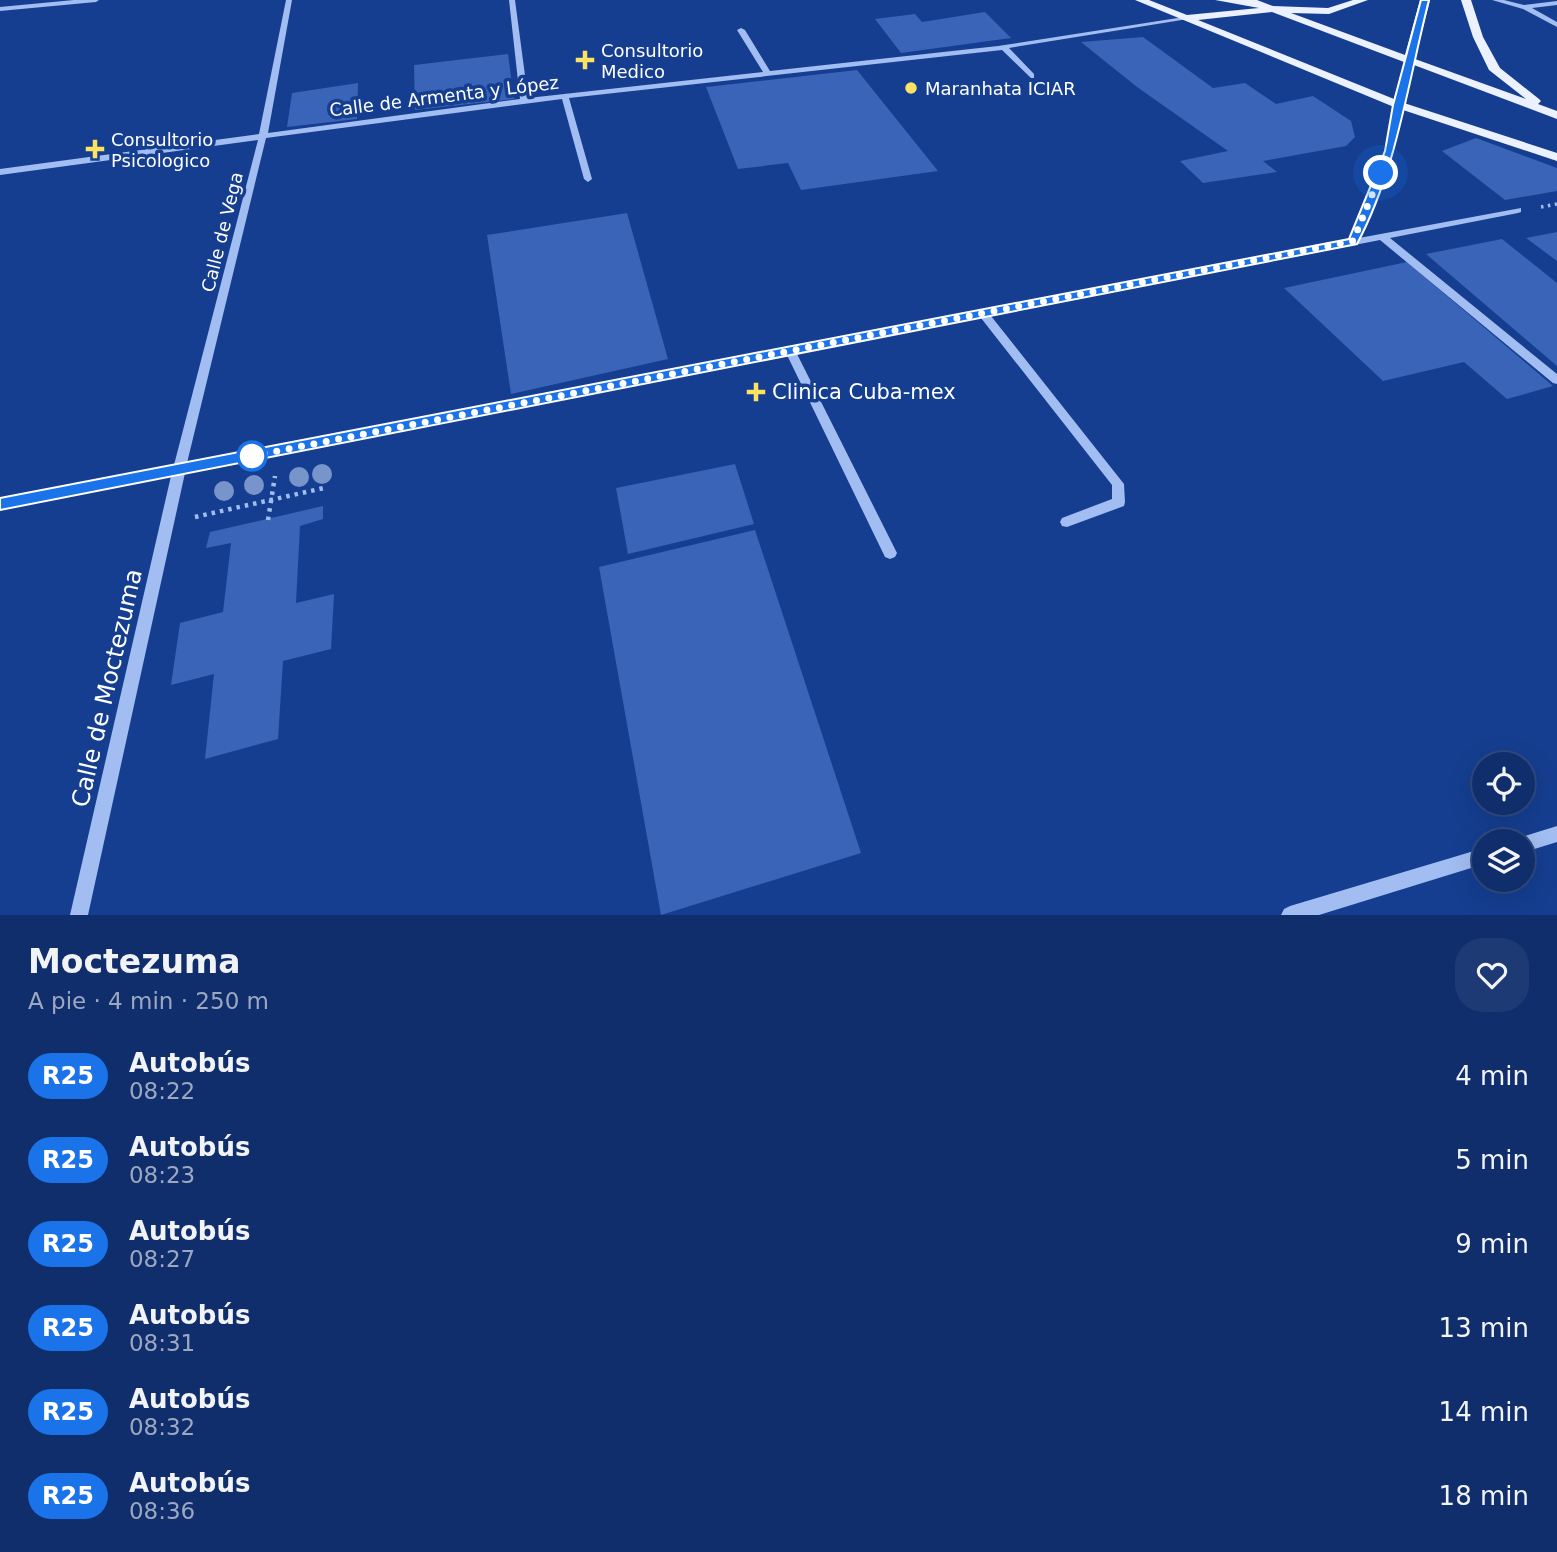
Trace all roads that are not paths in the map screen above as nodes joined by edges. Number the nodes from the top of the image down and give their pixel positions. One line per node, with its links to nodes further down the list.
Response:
1 (96, 0): 13 (street)
2 (289, 0): 26 (street, Calle de Vega)
3 (512, 0): 23 (street)
4 (1140, 0): 15 (main road)
5 (1220, 0): 14 (main road)
6 (1248, 0): 14 (main road)
7 (1363, 0): 14 (main road)
8 (1425, 0): 19 (main road)
9 (1466, 0): 25 (main road)
10 (1495, 0): 12 (street)
11 (1557, 3): 12 (street)
12 (1524, 7): 16 (street)
13 (0, 9)
14 (1274, 9): 15 (main road); 19 (main road)
15 (1184, 19): 18 (street, Calle de Armenta y López); 24 (main road)
16 (1557, 26)
17 (741, 30): 20 (street)
18 (1004, 47): 20 (street, Calle de Armenta y López); 21 (street)
19 (1409, 59): 24 (main road); 25 (main road)
20 (768, 74): 22 (street, Calle de Armenta y López)
21 (1031, 76)
22 (565, 97): 23 (street, Calle de Armenta y López); 29 (street)
23 (524, 101): 26 (street, Calle de Armenta y López)
24 (1398, 105): 27 (main road); 32 (street)
25 (1553, 114)
26 (263, 135): 28 (street, Calle de Armenta y López); 36 (street, Calle de Vega)
27 (1557, 157)
28 (0, 172)
29 (588, 179)
30 (1518, 209): 31 (street)
31 (1382, 236): 32 (street); 35 (street)
32 (1353, 241): 33 (street)
33 (983, 313): 34 (street); 38 (street)
34 (790, 352): 36 (street); 39 (street)
35 (1557, 380)
36 (179, 470): 37 (street); 43 (street, Calle de Moctezuma)
37 (0, 504)
38 (1067, 522)
39 (890, 553)
40 (1557, 834): 41 (street)
41 (1535, 841)
42 (1472, 860): 44 (street)
43 (79, 915)
44 (1290, 915)

